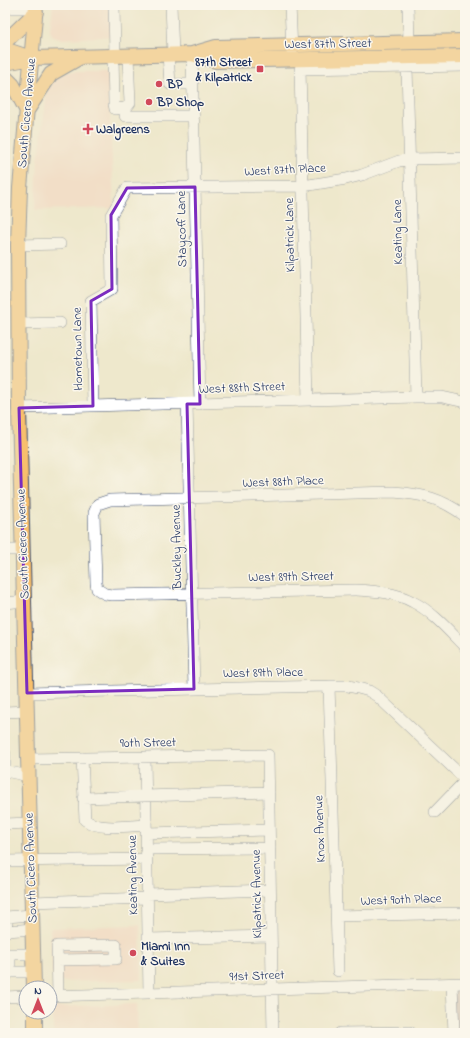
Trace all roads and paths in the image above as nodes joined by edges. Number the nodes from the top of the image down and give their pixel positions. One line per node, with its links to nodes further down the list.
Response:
1 (114, 5): 14 (street)
2 (171, 5): 12 (street)
3 (290, 5): 10 (street, Kilpatrick Lane)
4 (408, 5): 9 (street)
5 (5, 8): 6 (street)
6 (36, 8): 8 (main road); 17 (main road, South Cicero Avenue)
7 (465, 41): 9 (main road, West 87th Street)
8 (5, 42)
9 (408, 43): 10 (main road, West 87th Street)
10 (291, 45): 13 (main road, West 87th Street); 19 (street, Kilpatrick Lane)
11 (5, 51): 17 (main road, West 87th Street)
12 (171, 54): 13 (main road, West 87th Street); 14 (main road, West 87th Street); 23 (street)
13 (192, 54): 19 (main road, West 87th Street); 23 (street, Staycoff Lane)
14 (119, 56): 16 (main road, West 87th Street)
15 (465, 56): 19 (main road, West 87th Street)
16 (82, 57): 17 (main road, West 87th Street); 24 (main road)
17 (32, 58): 18 (main road, West 87th Street); 24 (main road, South Cicero Avenue)
18 (5, 63)
19 (296, 65): 21 (street, West 87th Street); 29 (street, Kilpatrick Lane)
20 (465, 66): 21 (street, West 87th Street)
21 (407, 67): 28 (street, Keating Lane)
22 (5, 77): 24 (main road)
23 (193, 84): 26 (street, Staycoff Lane)
24 (27, 111): 33 (main road, South Cicero Avenue)
25 (125, 116): 26 (street)
26 (194, 116): 30 (street, Staycoff Lane)
27 (465, 158): 28 (street, West 87th Place)
28 (410, 159): 29 (street, West 87th Place); 36 (street, Keating Lane)
29 (303, 186): 30 (street, West 87th Place); 38 (street, Kilpatrick Lane)
30 (195, 187): 31 (street, West 87th Place); 41 (street, Staycoff Lane)
31 (127, 188): 42 (street, Hometown Lane)
32 (60, 244): 33 (street)
33 (18, 245): 35 (main road, South Cicero Avenue)
34 (60, 323): 35 (street)
35 (18, 324): 43 (main road, South Cicero Avenue)
36 (416, 397): 37 (street, West 88th Street); 38 (street, West 88th Street)
37 (460, 399): 39 (street, West 88th Street)
38 (308, 400): 41 (street, West 88th Street)
39 (465, 402)
40 (187, 404): 41 (street, West 88th Street); 42 (street, West 88th Street); 44 (street, Buckley Avenue)
41 (200, 404)
42 (93, 406): 43 (street, West 88th Street)
43 (19, 408): 47 (main road, South Cicero Avenue)
44 (190, 499): 45 (street, West 88th Place); 48 (street, West 88th Place); 49 (street, Buckley Avenue)
45 (465, 516)
46 (5, 550): 47 (street)
47 (23, 550): 50 (main road, South Cicero Avenue)
48 (100, 592): 49 (street, West 89th Street)
49 (192, 593): 52 (street, West 89th Street); 54 (street, Buckley Avenue)
50 (24, 601): 51 (street); 55 (main road, South Cicero Avenue)
51 (5, 602)
52 (465, 647)
53 (329, 686): 54 (street, West 89th Place); 65 (street, West 89th Place); 82 (street, Knox Avenue)
54 (194, 689): 55 (street, West 89th Place)
55 (27, 693): 56 (main road, South Cicero Avenue)
56 (27, 711): 57 (street); 62 (main road, South Cicero Avenue)
57 (5, 712)
58 (5, 754): 63 (street)
59 (268, 755): 60 (street, 90th Street); 66 (street, Kilpatrick Avenue)
60 (144, 757): 61 (street, 90th Street); 67 (street, Keating Avenue)
61 (82, 758): 62 (street, 90th Street); 68 (street)
62 (28, 759): 64 (main road, South Cicero Avenue)
63 (5, 771): 64 (street)
64 (29, 776): 70 (main road, South Cicero Avenue)
65 (465, 780): 69 (street)
66 (269, 792): 67 (street); 73 (street, Kilpatrick Avenue)
67 (145, 796): 68 (street); 72 (street, Keating Avenue)
68 (83, 798): 72 (street)
69 (435, 812)
70 (30, 823): 71 (street); 77 (main road, South Cicero Avenue)
71 (5, 824)
72 (146, 829): 73 (street); 75 (street, Keating Avenue)
73 (269, 830): 74 (street, Kilpatrick Avenue)
74 (270, 848): 75 (street); 78 (street, Kilpatrick Avenue)
75 (146, 854): 77 (street); 79 (street, Keating Avenue)
76 (5, 861): 77 (street)
77 (31, 861): 80 (main road, South Cicero Avenue)
78 (270, 890): 79 (street); 84 (street, Kilpatrick Avenue)
79 (147, 896): 80 (street); 85 (street, Keating Avenue)
80 (32, 908): 83 (main road, South Cicero Avenue); 83 (street)
81 (465, 912): 82 (street, West 90th Place)
82 (337, 916): 89 (street, Knox Avenue)
83 (33, 929): 87 (main road, South Cicero Avenue)
84 (271, 936): 85 (street); 96 (street, Kilpatrick Avenue)
85 (148, 939): 97 (street, Keating Avenue)
86 (8, 954): 87 (street); 91 (street)
87 (33, 954): 90 (main road, South Cicero Avenue)
88 (57, 960): 88 (street); 93 (street)
89 (338, 971)
90 (34, 972): 91 (street); 92 (main road, South Cicero Avenue)
91 (7, 974)
92 (34, 980)
93 (55, 980)
94 (465, 983): 95 (street, 91st Street)
95 (452, 984): 96 (street, 91st Street); 106 (street)
96 (272, 990): 97 (street, 91st Street); 103 (street, Kilpatrick Avenue)
97 (149, 993): 99 (street, 91st Street)
98 (18, 996): 100 (street)
99 (58, 996)
100 (5, 997)
101 (35, 1020): 102 (main road)
102 (35, 1033)
103 (273, 1033)
104 (340, 1033): 105 (street)
105 (410, 1033)
106 (454, 1033)

